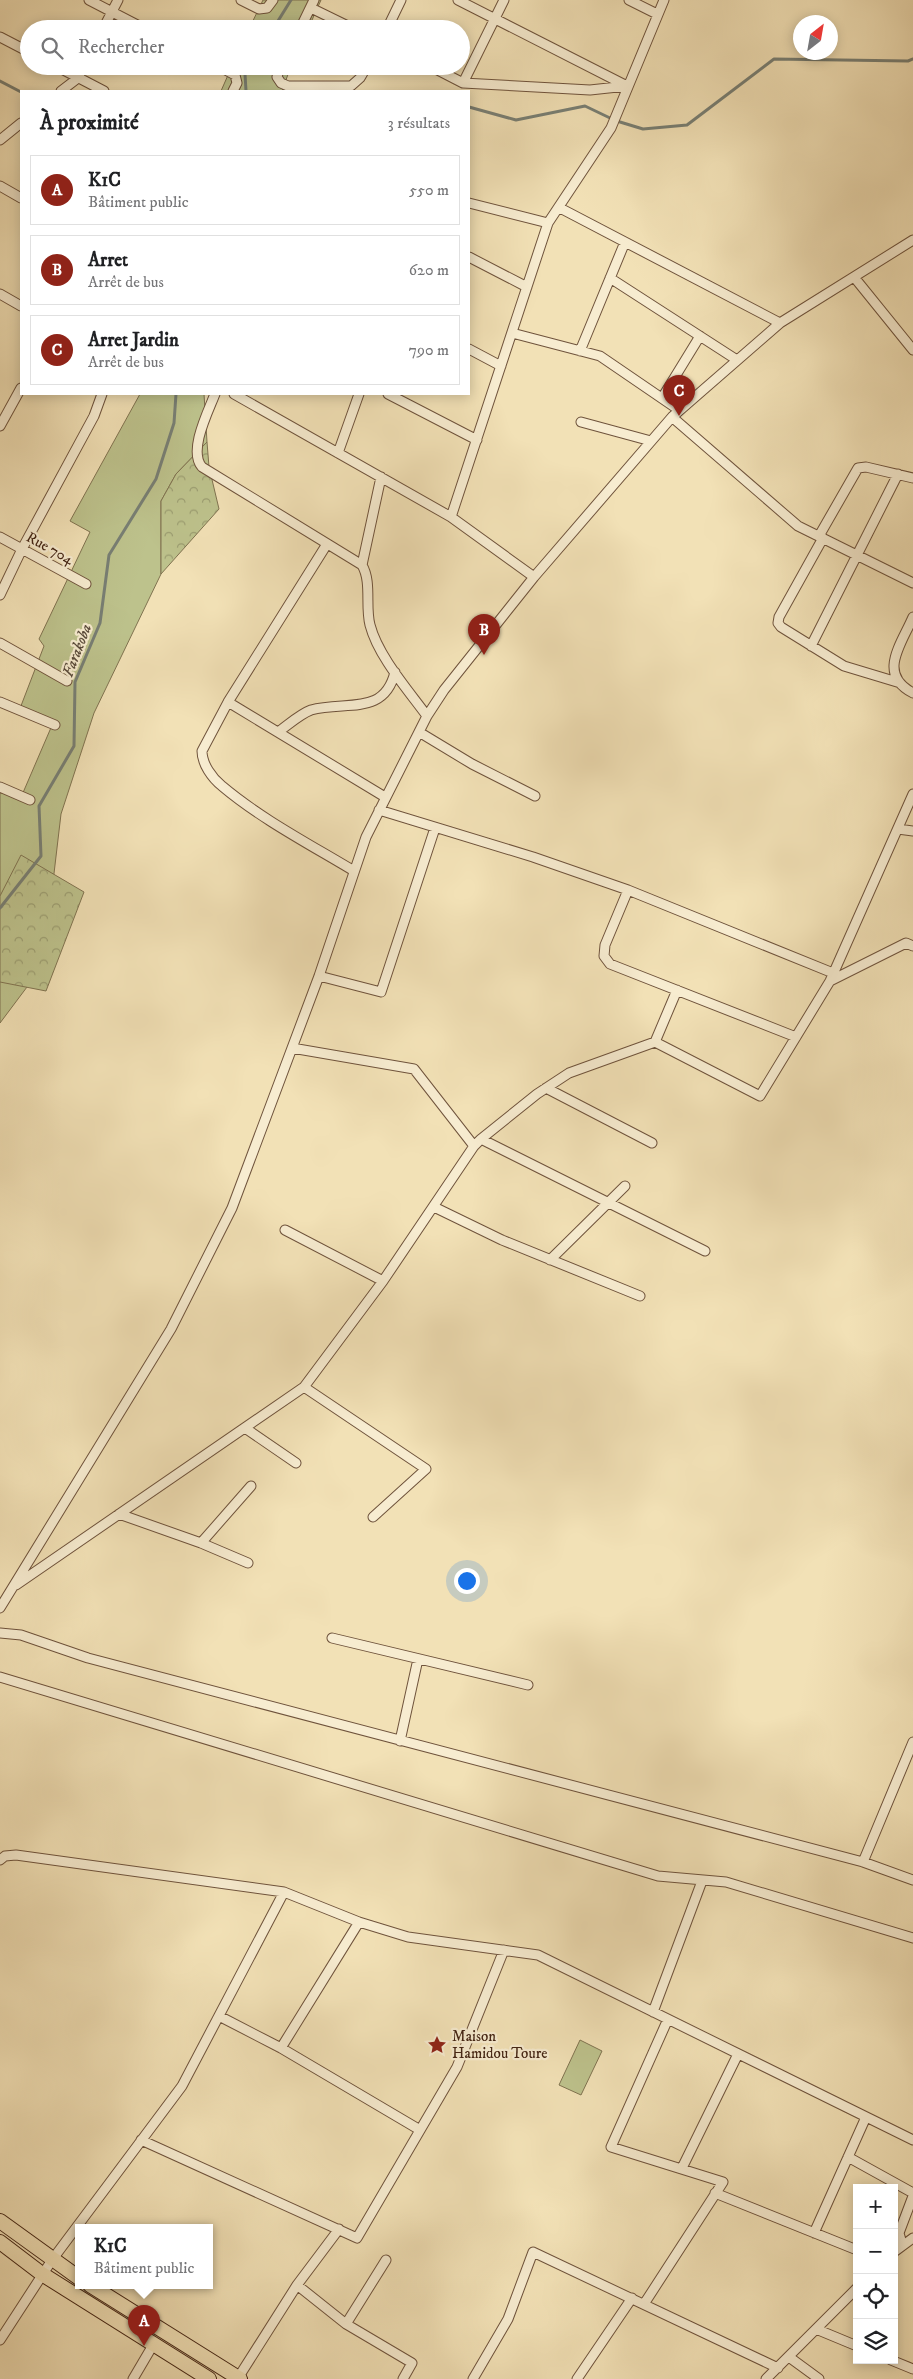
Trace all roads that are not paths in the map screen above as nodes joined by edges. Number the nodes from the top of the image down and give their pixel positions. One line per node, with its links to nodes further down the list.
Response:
1 (88, 0): 11 (street)
2 (118, 0): 11 (street)
3 (241, 0): 4 (street)
4 (273, 0)
5 (401, 0): 18 (street)
6 (458, 0): 13 (street)
7 (504, 0): 13 (street)
8 (629, 0): 12 (street)
9 (664, 0): 12 (street)
10 (313, 4): 16 (street); 17 (street)
11 (112, 12): 14 (street); 15 (street)
12 (658, 14): 31 (street)
13 (494, 18): 21 (street); 31 (street)
14 (108, 20)
15 (128, 20)
16 (305, 20)
17 (339, 20)
18 (391, 20)
19 (0, 37): 20 (street)
20 (20, 47)
21 (470, 68)
22 (72, 75): 29 (street)
23 (80, 75): 29 (street)
24 (235, 75): 34 (street)
25 (278, 75): 26 (street)
26 (362, 75)
27 (449, 75): 30 (street)
28 (466, 75): 30 (street)
29 (78, 78): 32 (street); 33 (street)
30 (463, 82): 31 (street)
31 (627, 86): 40 (street)
32 (62, 90)
33 (102, 90)
34 (234, 90)
35 (20, 124): 36 (street)
36 (0, 140)
37 (0, 186): 38 (street)
38 (20, 197)
39 (470, 203): 41 (street)
40 (560, 208): 41 (street); 43 (street)
41 (548, 224): 47 (street)
42 (913, 240): 45 (street)
43 (625, 242): 46 (street); 50 (street)
44 (470, 258): 47 (street)
45 (854, 277): 50 (street); 55 (street)
46 (610, 278): 52 (street); 54 (street)
47 (527, 286): 51 (street)
48 (0, 294): 49 (street)
49 (20, 305)
50 (780, 323): 56 (street)
51 (512, 333): 54 (street); 57 (street)
52 (700, 336): 56 (street); 64 (street)
53 (470, 350): 57 (street)
54 (580, 350): 64 (street)
55 (913, 350)
56 (737, 360): 65 (street)
57 (501, 366): 68 (street)
58 (20, 390): 67 (street)
59 (102, 395): 78 (street)
60 (215, 395): 77 (street)
61 (236, 395): 70 (street)
62 (360, 395): 70 (street)
63 (390, 395): 68 (street)
64 (662, 398): 65 (street)
65 (676, 413): 69 (street); 76 (street)
66 (581, 422): 69 (street)
67 (0, 426)
68 (476, 440): 74 (street)
69 (651, 441): 81 (street)
70 (338, 453): 72 (street)
71 (898, 474): 73 (street); 76 (street); 79 (street)
72 (381, 477): 74 (street); 80 (street)
73 (913, 478)
74 (451, 517): 81 (street)
75 (0, 536): 78 (street, Rue 704)
76 (821, 537): 79 (street); 87 (street)
77 (327, 544): 80 (street); 93 (street)
78 (22, 548): 83 (street, Rue 704); 84 (street)
79 (857, 555): 82 (street); 87 (street)
80 (362, 565): 88 (street)
81 (534, 577): 94 (street)
82 (913, 583)
83 (86, 584)
84 (0, 594)
85 (913, 616): 90 (street)
86 (0, 643): 89 (street)
87 (811, 646): 90 (street)
88 (395, 672): 94 (street); 96 (street)
89 (67, 680)
90 (897, 682): 91 (street)
91 (912, 691)
92 (0, 702): 95 (street)
93 (228, 702): 96 (street); 107 (street)
94 (427, 716): 97 (street)
95 (55, 725)
96 (278, 732): 101 (street)
97 (419, 732): 100 (street); 101 (street)
98 (0, 787): 102 (street)
99 (913, 794): 105 (street)
100 (536, 796)
101 (386, 797): 103 (street)
102 (30, 800)
103 (379, 810): 104 (street); 107 (street)
104 (435, 828): 108 (street); 110 (street)
105 (898, 829): 106 (street); 111 (street)
106 (913, 831)
107 (354, 871): 110 (street)
108 (628, 890): 111 (street); 112 (street)
109 (913, 946): 111 (street)
110 (319, 976): 115 (street)
111 (832, 977): 113 (street)
112 (677, 990): 113 (street); 114 (street)
113 (796, 1037): 114 (street)
114 (655, 1042): 116 (street)
115 (292, 1048): 117 (street); 135 (street)
116 (546, 1088): 117 (street); 118 (street)
117 (477, 1143): 120 (street); 121 (street)
118 (652, 1143)
119 (624, 1186): 120 (street)
120 (608, 1203): 123 (street); 124 (street)
121 (434, 1206): 124 (street); 125 (street)
122 (285, 1230): 125 (street)
123 (704, 1251)
124 (550, 1260): 126 (street)
125 (383, 1281): 127 (street)
126 (640, 1296)
127 (304, 1387): 128 (street); 132 (street)
128 (245, 1428): 129 (street); 131 (street)
129 (296, 1463)
130 (251, 1486): 133 (street)
131 (119, 1514): 133 (street); 135 (street)
132 (373, 1517)
133 (201, 1542): 134 (street)
134 (248, 1563)
135 (14, 1586): 136 (street)
136 (0, 1608)
137 (0, 1633): 142 (street)
138 (332, 1638): 139 (street)
139 (418, 1659): 141 (street); 142 (street)
140 (0, 1677): 147 (street)
141 (528, 1685)
142 (400, 1741): 145 (street)
143 (913, 1742): 145 (street)
144 (0, 1860): 148 (street)
145 (863, 1862): 146 (street)
146 (913, 1880)
147 (702, 1881): 150 (street); 152 (street)
148 (284, 1892): 149 (street); 153 (street)
149 (359, 1922): 151 (street); 155 (street)
150 (913, 1938)
151 (504, 1950): 152 (street); 158 (street)
152 (653, 2012): 154 (street)
153 (219, 2016): 155 (street); 159 (street)
154 (668, 2019): 156 (street); 162 (street)
155 (281, 2048): 158 (street)
156 (738, 2054): 157 (street); 162 (street)
157 (866, 2117): 160 (street); 161 (street)
158 (420, 2130): 168 (street)
159 (141, 2140): 166 (street); 168 (street)
160 (913, 2140)
161 (848, 2157): 164 (street); 169 (street)
162 (682, 2168): 163 (street)
163 (715, 2193): 169 (street); 183 (street)
164 (913, 2194): 172 (street)
165 (0, 2221): 175 (main road)
166 (79, 2224)
167 (75, 2229): 175 (street)
168 (339, 2230): 179 (street)
169 (814, 2233): 173 (street)
170 (913, 2238): 172 (street)
171 (0, 2242): 177 (main road)
172 (902, 2244): 174 (street)
173 (853, 2248)
174 (898, 2248)
175 (52, 2260): 177 (street); 178 (main road)
176 (386, 2260): 184 (street)
177 (42, 2274): 186 (street); 187 (main road)
178 (75, 2275)
179 (297, 2285): 184 (street); 195 (street)
180 (96, 2289): 195 (main road)
181 (853, 2292): 185 (street)
182 (632, 2298): 183 (street); 197 (street); 198 (street)
183 (644, 2304): 191 (street)
184 (346, 2324): 196 (street)
185 (816, 2329): 188 (street); 189 (street)
186 (0, 2340)
187 (154, 2344): 193 (street); 194 (main road)
188 (853, 2344)
189 (789, 2357): 191 (street); 200 (street)
190 (898, 2363): 192 (street)
191 (778, 2368): 199 (street)
192 (913, 2369)
193 (133, 2379)
194 (209, 2379)
195 (239, 2379)
196 (403, 2379)
197 (473, 2379)
198 (577, 2379)
199 (766, 2379)
200 (819, 2379)

